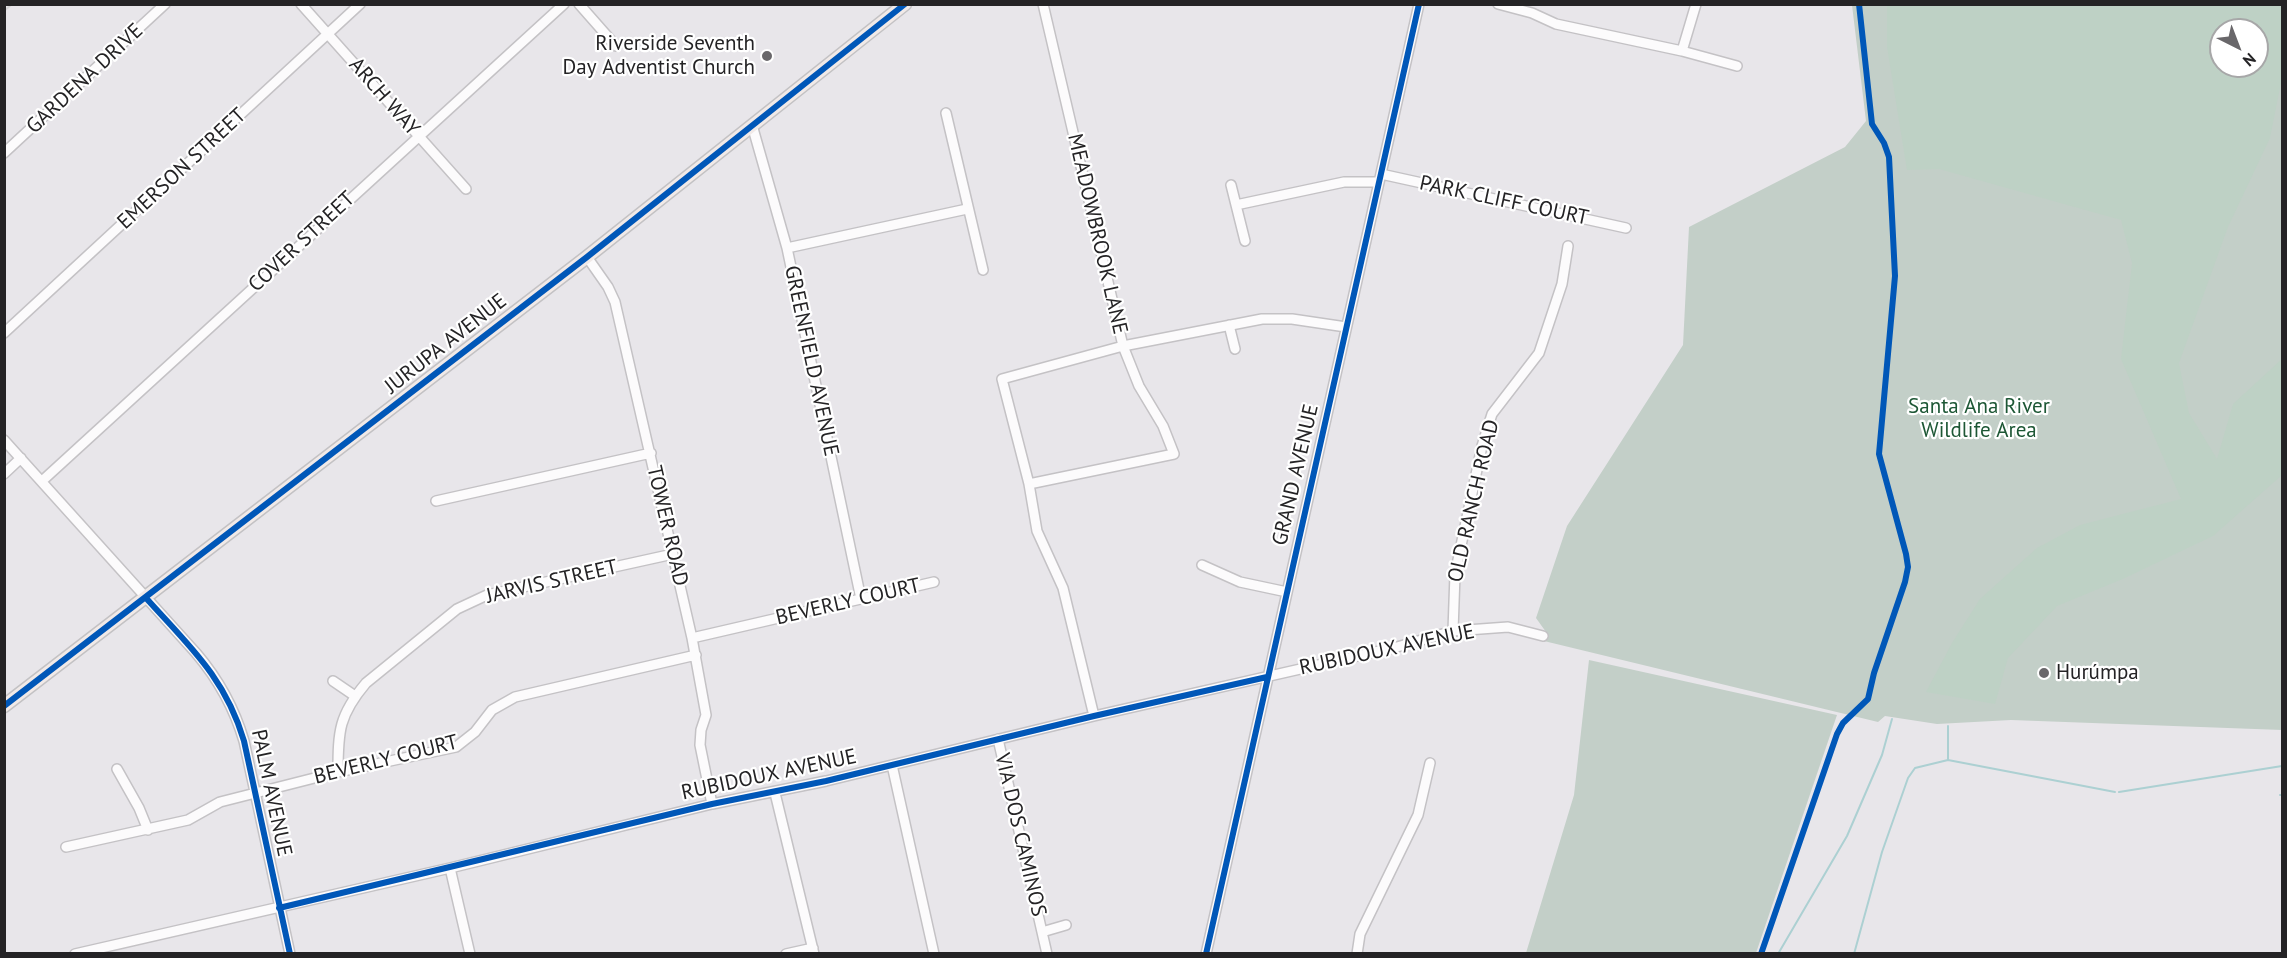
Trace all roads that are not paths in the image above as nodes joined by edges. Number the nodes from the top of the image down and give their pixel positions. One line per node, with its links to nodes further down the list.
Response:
1 (165, 4): 19 (street, GARDENA DRIVE)
2 (301, 4): 12 (street, ARCH WAY)
3 (360, 4): 12 (street, EMERSON STREET)
4 (564, 4): 18 (street, COVER STREET)
5 (579, 4): 13 (street)
6 (905, 4): 17 (main road, JURUPA AVENUE)
7 (1043, 4): 34 (street, MEADOWBROOK LANE)
8 (1419, 4): 20 (street, GRAND AVENUE)
9 (1498, 4): 11 (street)
10 (1696, 4): 14 (street)
11 (1534, 9): 14 (street)
12 (328, 34): 18 (street, ARCH WAY); 33 (street, EMERSON STREET)
13 (616, 46)
14 (1682, 51): 15 (street)
15 (1737, 66)
16 (946, 113): 24 (street)
17 (752, 125): 28 (street, GREENFIELD AVENUE); 29 (main road, JURUPA AVENUE)
18 (418, 136): 22 (street, ARCH WAY); 40 (street, COVER STREET)
19 (4, 153)
20 (1380, 178): 23 (street, PARK CLIFF COURT); 25 (street, PARK CLIFF COURT); 32 (street, GRAND AVENUE)
21 (1231, 184): 23 (street)
22 (466, 189)
23 (1236, 205): 26 (street)
24 (968, 209): 28 (street); 30 (street)
25 (1626, 228)
26 (1245, 241)
27 (1568, 246): 49 (street, OLD RANCH ROAD)
28 (787, 248): 48 (street, GREENFIELD AVENUE)
29 (586, 257): 37 (street, TOWER ROAD); 47 (main road, JURUPA AVENUE)
30 (983, 270)
31 (1229, 325): 32 (street); 34 (street); 35 (street)
32 (1346, 327): 46 (street, GRAND AVENUE)
33 (4, 333)
34 (1123, 346): 41 (street); 41 (street, MEADOWBROOK LANE)
35 (1235, 349)
36 (4, 440): 38 (street, PALM AVENUE)
37 (651, 453): 42 (street); 43 (street, TOWER ROAD)
38 (21, 458): 39 (street); 40 (street, PALM AVENUE)
39 (4, 474)
40 (42, 481): 47 (street, PALM AVENUE)
41 (1029, 484): 57 (street)
42 (436, 501)
43 (673, 554): 51 (street, TOWER ROAD); 55 (street, JARVIS STREET)
44 (1202, 565): 46 (street)
45 (934, 582): 48 (street, BEVERLY COURT)
46 (1287, 592): 53 (street, GRAND AVENUE)
47 (146, 598): 56 (main road, JURUPA AVENUE); 63 (street, PALM AVENUE)
48 (861, 599): 51 (street, BEVERLY COURT)
49 (1453, 632): 50 (street, RUBIDOUX AVENUE); 53 (street, RUBIDOUX AVENUE)
50 (1543, 636)
51 (692, 638): 52 (street, TOWER ROAD)
52 (696, 655): 62 (street, BEVERLY COURT); 65 (street, TOWER ROAD)
53 (1267, 677): 57 (street, RUBIDOUX AVENUE); 79 (street, GRAND AVENUE)
54 (333, 681): 55 (street)
55 (355, 696): 62 (street, JARVIS STREET)
56 (4, 706)
57 (1094, 716): 58 (street, RUBIDOUX AVENUE)
58 (998, 739): 60 (street, RUBIDOUX AVENUE); 71 (street, VIA DOS CAMINOS)
59 (1430, 763): 80 (street)
60 (892, 765): 64 (street, RUBIDOUX AVENUE); 77 (street)
61 (117, 769): 66 (street)
62 (338, 772): 63 (street, BEVERLY COURT)
63 (255, 793): 66 (street, BEVERLY COURT); 69 (street, PALM AVENUE)
64 (775, 793): 65 (street, RUBIDOUX AVENUE); 72 (street)
65 (712, 804): 68 (street, RUBIDOUX AVENUE)
66 (148, 830): 67 (street, BEVERLY COURT)
67 (66, 847)
68 (450, 868): 69 (street, RUBIDOUX AVENUE); 75 (street)
69 (279, 908): 73 (street, RUBIDOUX AVENUE); 74 (street, PALM AVENUE)
70 (1066, 925): 71 (street, VIA DOS CAMINOS)
71 (1042, 932): 78 (street, VIA DOS CAMINOS)
72 (814, 951): 76 (street)
73 (75, 954)
74 (290, 954)
75 (470, 954)
76 (786, 954)
77 (934, 954)
78 (1047, 954)
79 (1206, 954)
80 (1357, 954)

